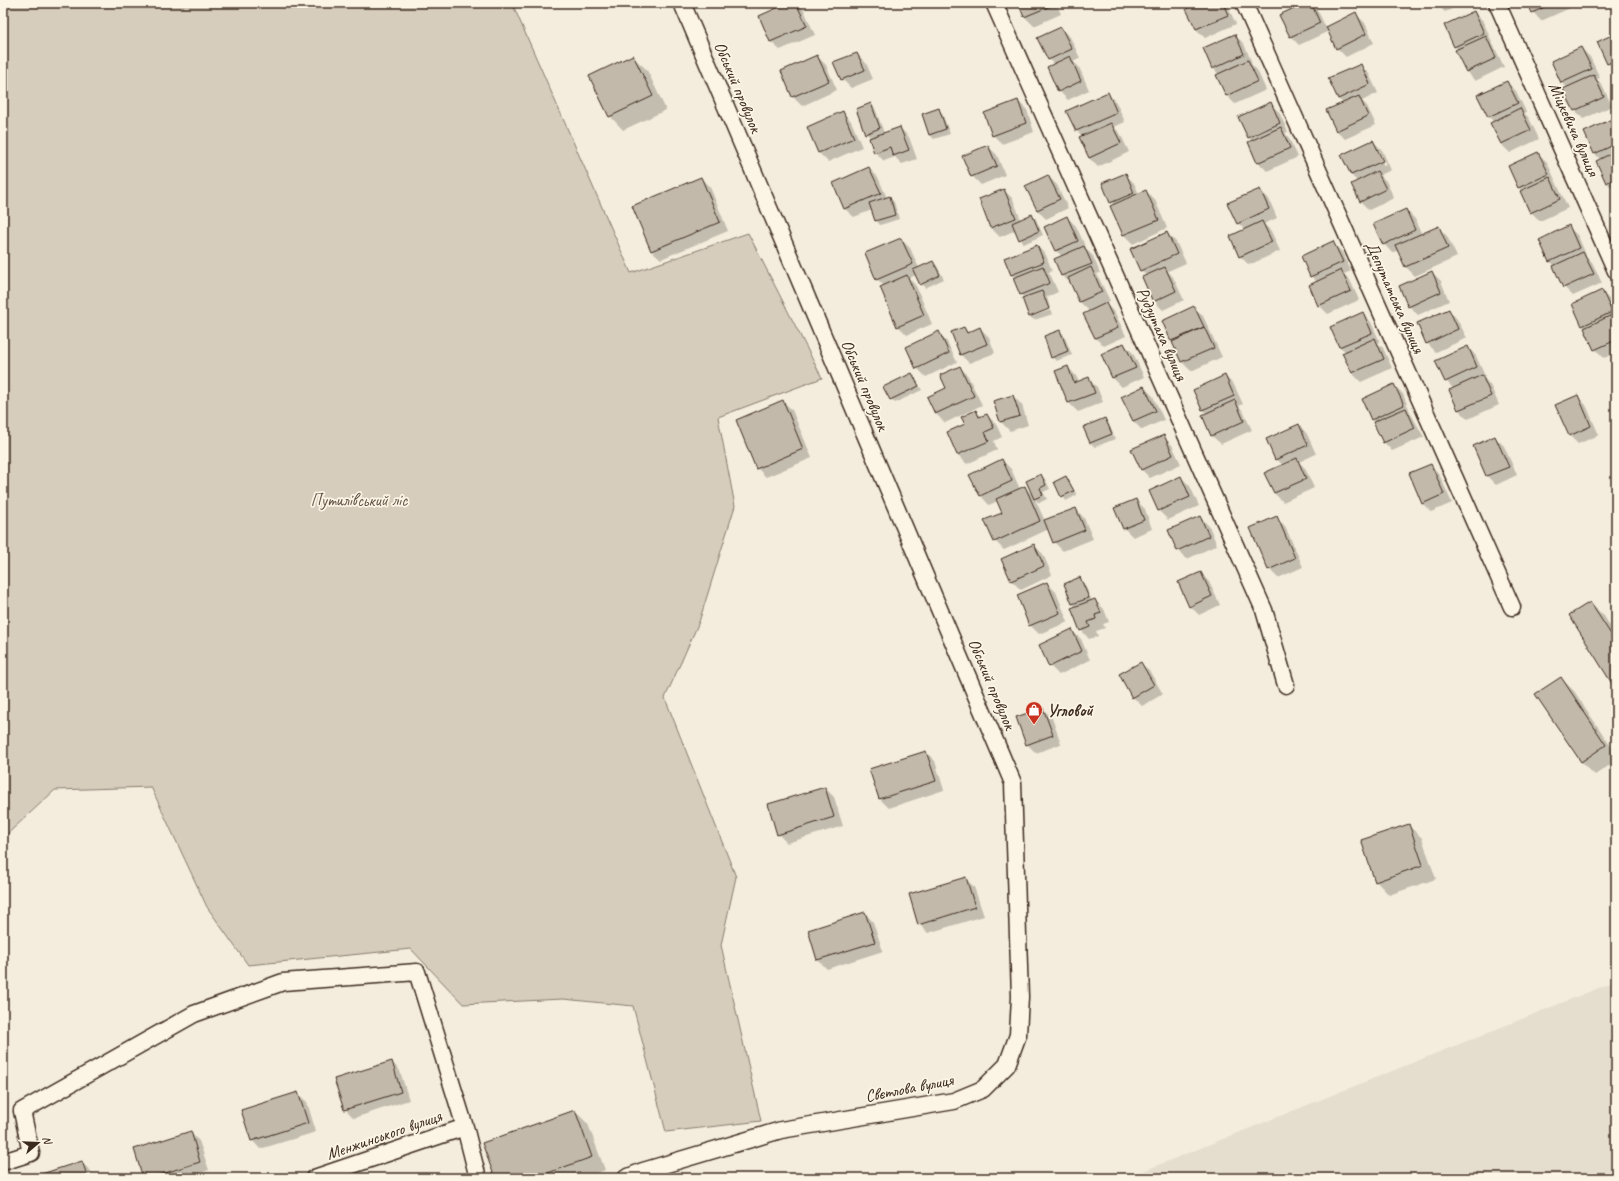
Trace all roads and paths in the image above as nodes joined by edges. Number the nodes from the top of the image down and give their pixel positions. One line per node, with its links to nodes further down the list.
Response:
1 (682, 3): 8 (street, Обський провулок)
2 (994, 3): 7 (street, Рудзутака вулиця)
3 (1244, 3): 6 (street, Депутатська вулиця)
4 (1497, 3): 5 (street, Міцкевича вулиця)
5 (1616, 271)
6 (1512, 607)
7 (1286, 685)
8 (1013, 783): 13 (street, Свєтлова вулиця)
9 (466, 1127): 10 (street); 11 (street, Менжинського вулиця); 12 (street)
10 (3, 1162)
11 (314, 1178)
12 (478, 1178)
13 (626, 1178)

